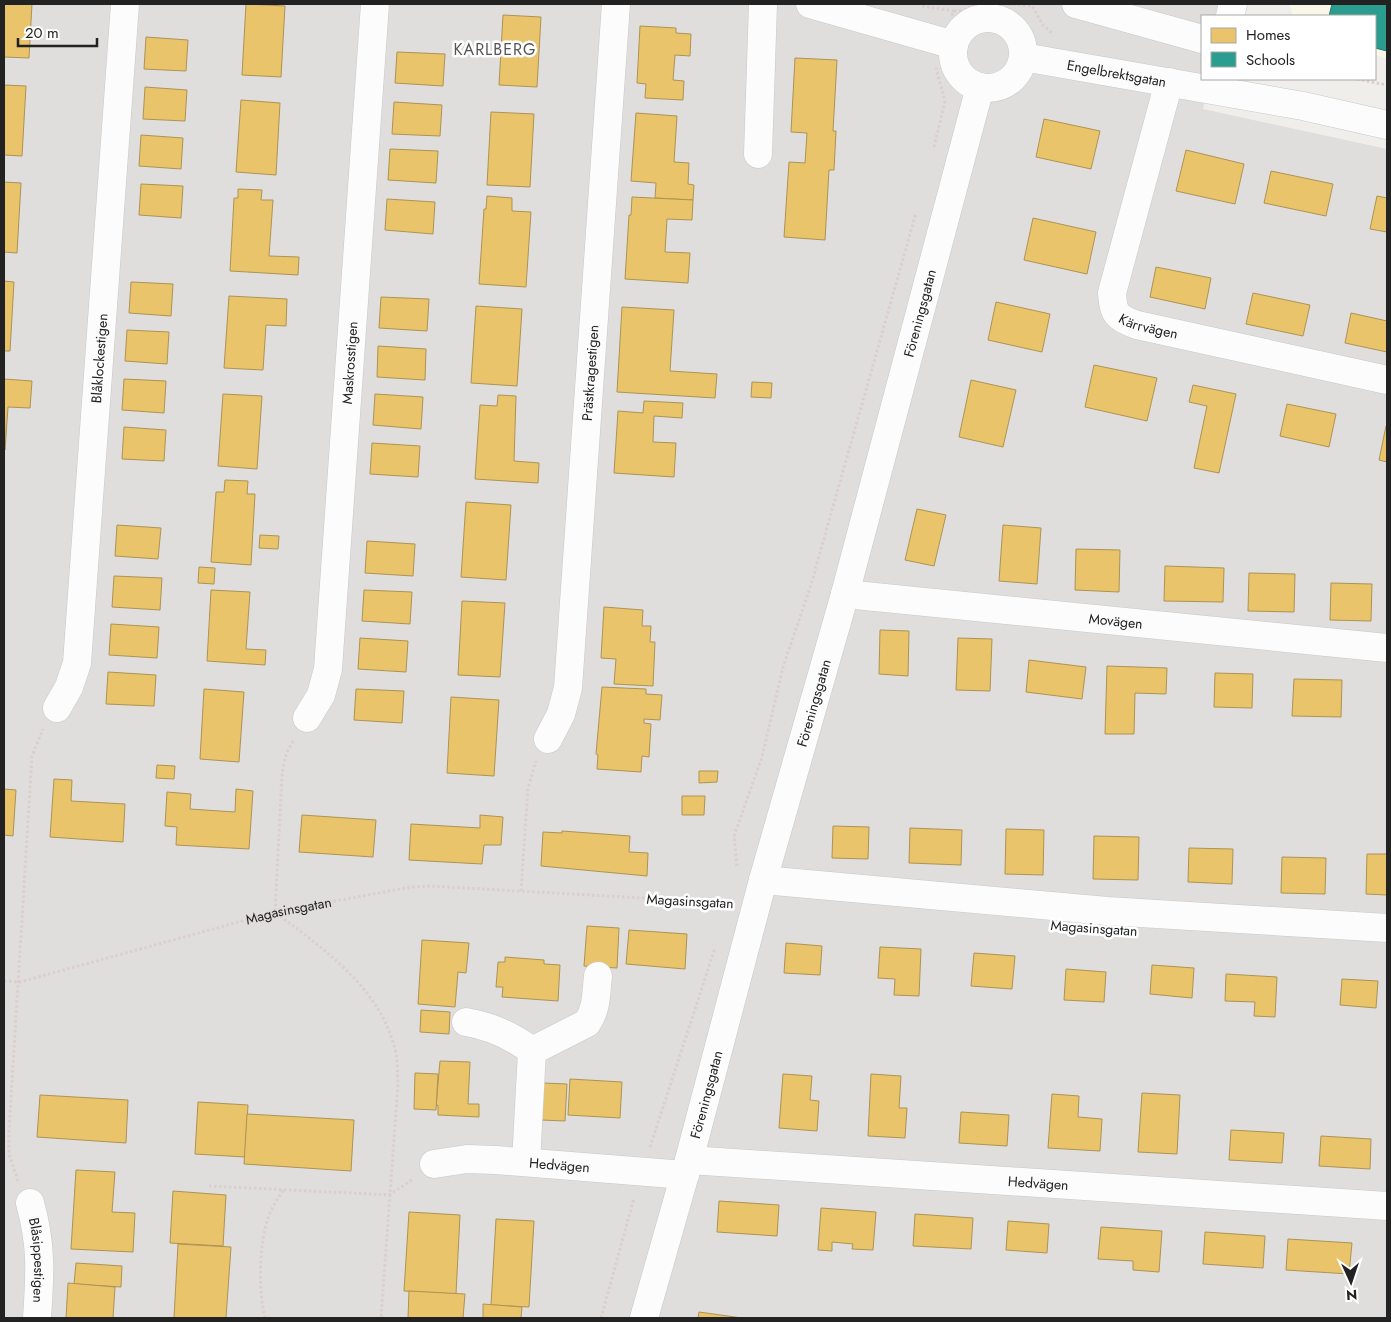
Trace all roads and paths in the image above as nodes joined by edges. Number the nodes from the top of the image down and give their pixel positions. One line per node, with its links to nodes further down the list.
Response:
1 (125, 4): 26 (street, Blåklockestigen)
2 (375, 4): 27 (street, Maskrosstigen)
3 (616, 4): 28 (street, Prästkragestigen)
4 (763, 4): 21 (street)
5 (810, 4): 12 (street)
6 (975, 4): 9 (path)
7 (1076, 4): 11 (street)
8 (920, 5): 9 (path)
9 (954, 11): 12 (path)
10 (999, 12): 12 (street); 13 (street)
11 (1201, 40)
12 (949, 43): 18 (street); 20 (path)
13 (1023, 57): 15 (street, Engelbrektsgatan); 18 (street)
14 (1362, 80): 17 (path)
15 (1169, 82): 16 (street, Engelbrektsgatan); 23 (street, Kärrvägen)
16 (1211, 84): 19 (street, Engelbrektsgatan)
17 (1387, 85)
18 (980, 88): 24 (street, Föreningsgatan)
19 (1387, 125)
20 (933, 148)
21 (758, 154)
22 (919, 204): 29 (path)
23 (1387, 380)
24 (845, 594): 25 (street, Movägen); 29 (street, Föreningsgatan)
25 (1387, 648)
26 (57, 708): 39 (path)
27 (307, 718): 34 (path)
28 (548, 738): 30 (path)
29 (753, 886): 32 (path, Magasinsgatan); 35 (street, Magasinsgatan); 44 (street, Föreningsgatan)
30 (521, 892): 32 (path, Magasinsgatan); 34 (path, Magasinsgatan)
31 (731, 895): 32 (path)
32 (729, 903): 33 (path)
33 (726, 911)
34 (275, 912): 39 (path, Magasinsgatan); 48 (path)
35 (1387, 928)
36 (716, 945): 45 (path)
37 (598, 976): 41 (street)
38 (4, 981): 39 (path, Magasinsgatan)
39 (20, 982): 49 (path)
40 (466, 1022): 41 (street)
41 (532, 1051): 42 (street)
42 (526, 1162): 43 (street, Hedvägen); 45 (street, Hedvägen)
43 (434, 1164)
44 (687, 1168): 45 (street, Hedvägen); 50 (street, Hedvägen); 55 (street, Föreningsgatan)
45 (642, 1172): 54 (path)
46 (209, 1186): 47 (path)
47 (283, 1190): 48 (path); 52 (path)
48 (389, 1195): 53 (path)
49 (30, 1203): 51 (street, Blåsippestigen)
50 (1387, 1206)
51 (37, 1318)
52 (265, 1318)
53 (381, 1318)
54 (601, 1318)
55 (644, 1318)

